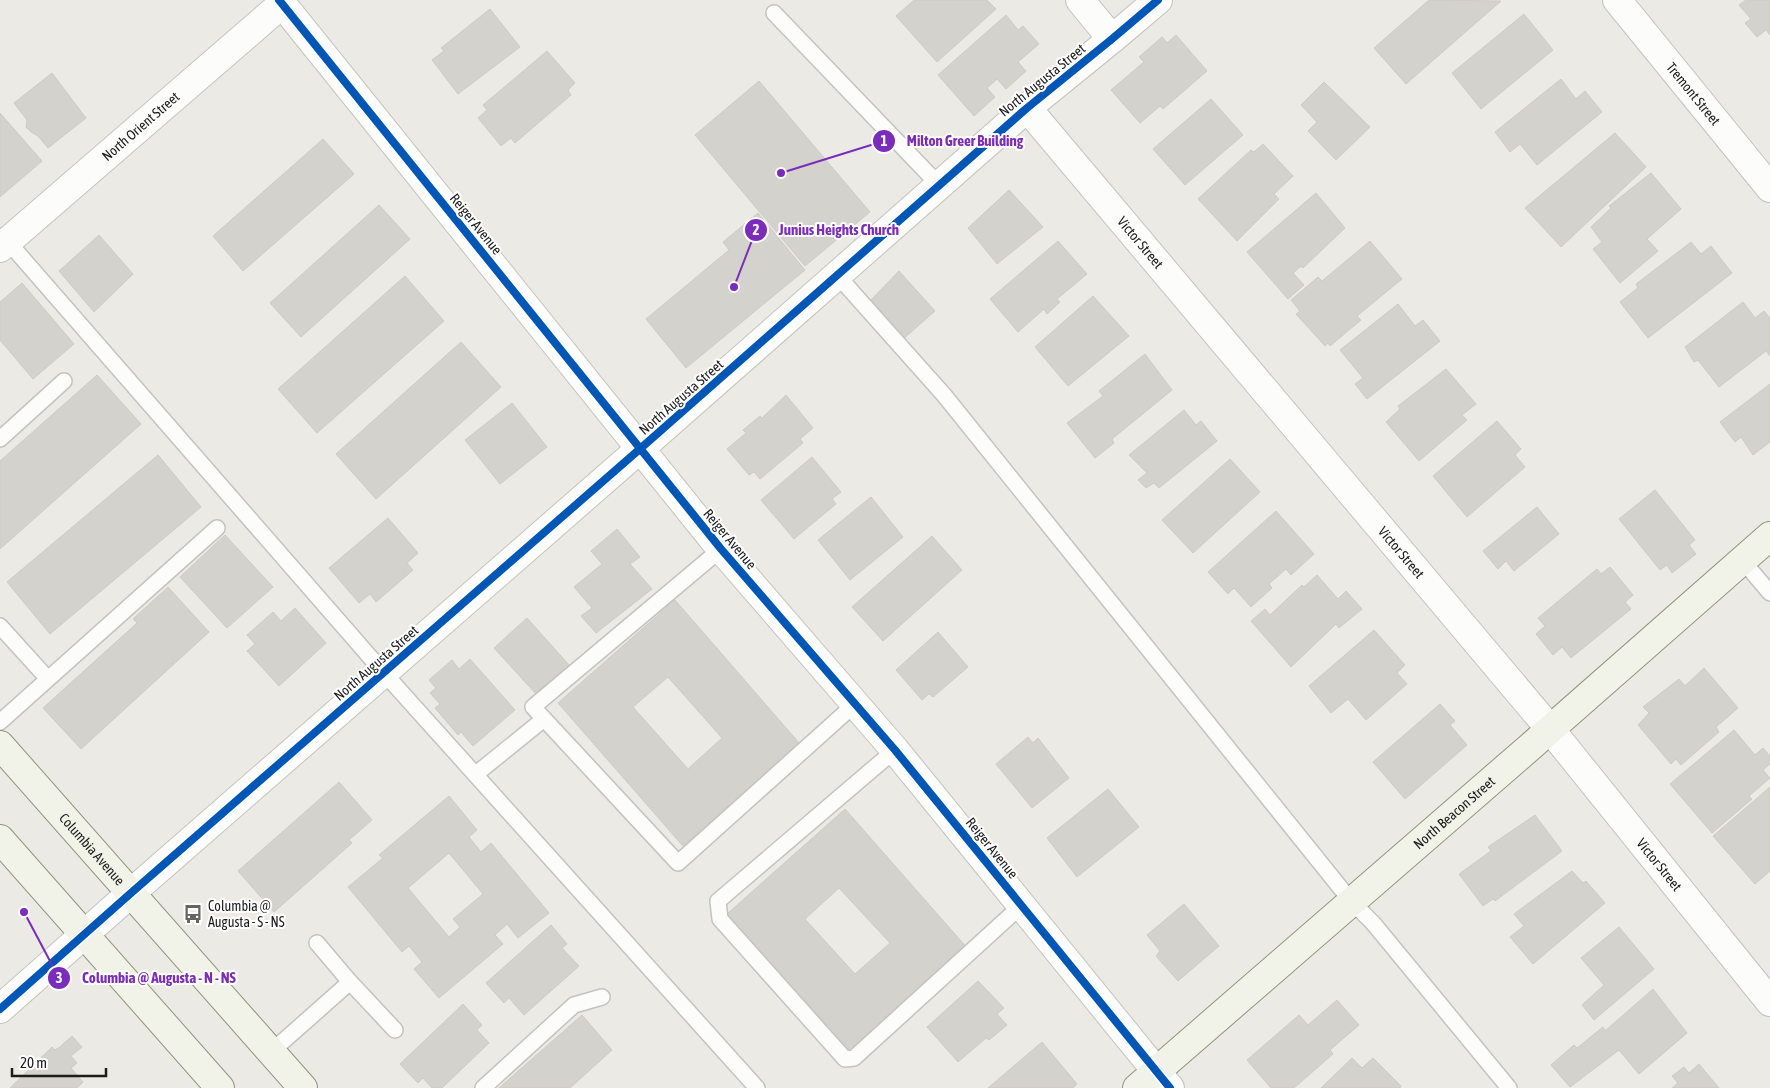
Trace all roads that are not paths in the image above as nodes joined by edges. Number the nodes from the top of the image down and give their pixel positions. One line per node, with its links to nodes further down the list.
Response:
1 (1080, 0): 6 (street)
2 (1158, 0): 6 (street, North Augusta Street)
3 (1617, 0): 9 (street, Tremont Street)
4 (280, 2): 10 (street, North Orient Street); 14 (street, Reiger Avenue)
5 (774, 13): 8 (lane)
6 (1112, 39): 7 (street, North Augusta Street)
7 (1027, 108): 8 (street, North Augusta Street); 26 (street, Victor Street)
8 (939, 185): 11 (street, North Augusta Street)
9 (1770, 188)
10 (2, 241): 21 (lane)
11 (837, 275): 14 (street, North Augusta Street); 32 (lane)
12 (64, 381): 13 (lane)
13 (0, 439)
14 (641, 448): 17 (street, Reiger Avenue); 21 (street, North Augusta Street)
15 (218, 528): 22 (lane)
16 (1770, 536): 18 (street, North Beacon Street)
17 (722, 549): 23 (street, Reiger Avenue); 24 (lane)
18 (1742, 560): 19 (lane); 26 (street, North Beacon Street)
19 (1770, 592)
20 (0, 626): 22 (lane)
21 (384, 672): 29 (lane); 31 (street, North Augusta Street)
22 (48, 679): 25 (lane)
23 (855, 704): 24 (lane); 28 (street, Reiger Avenue)
24 (544, 719): 29 (lane)
25 (0, 722)
26 (1550, 729): 32 (street, North Beacon Street); 38 (street, Victor Street)
27 (0, 745): 31 (street, Columbia Avenue)
28 (895, 750): 33 (street, Reiger Avenue); 33 (lane)
29 (476, 774): 46 (lane)
30 (0, 839): 34 (street)
31 (131, 893): 34 (street, North Augusta Street); 41 (street, Columbia Avenue)
32 (1352, 901): 42 (street, North Beacon Street); 47 (lane)
33 (1022, 905): 42 (street, Reiger Avenue)
34 (84, 935): 39 (street, North Augusta Street); 43 (street)
35 (317, 943): 36 (lane)
36 (350, 982): 40 (lane); 41 (lane)
37 (602, 997): 45 (lane)
38 (1770, 1002)
39 (0, 1009)
40 (395, 1030)
41 (271, 1052): 44 (street, Columbia Avenue)
42 (1154, 1082)
43 (220, 1088)
44 (303, 1088)
45 (483, 1088)
46 (757, 1088)
47 (1509, 1088)

